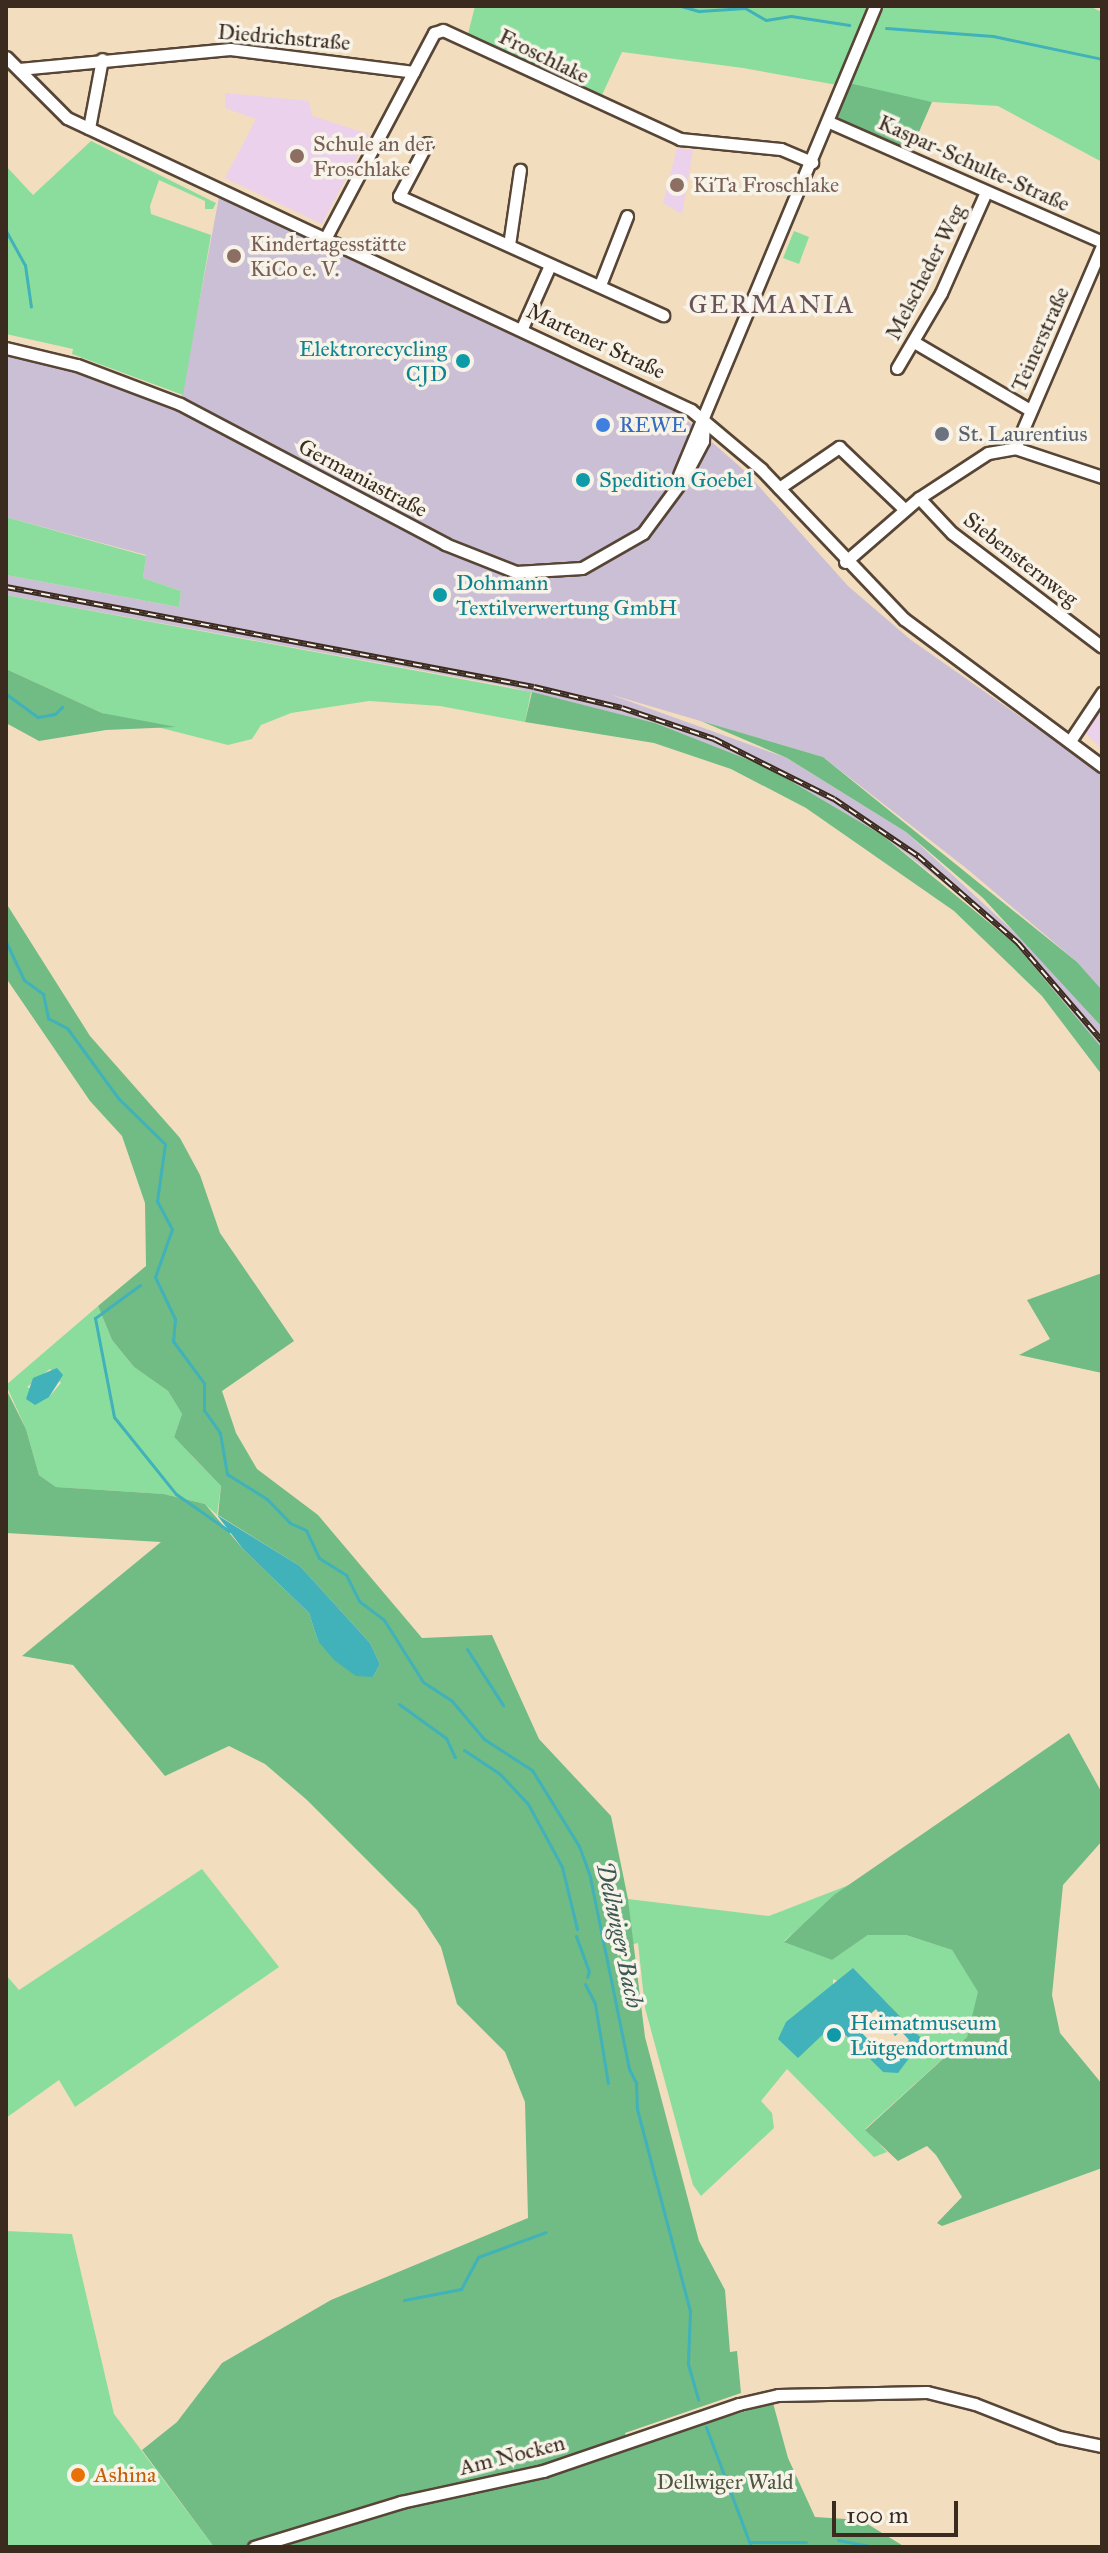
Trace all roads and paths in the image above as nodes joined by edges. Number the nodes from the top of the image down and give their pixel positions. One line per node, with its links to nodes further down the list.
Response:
1 (875, 6): 6 (street, Germaniastraße)
2 (6, 57): 4 (street, Martener Straße)
3 (102, 59): 4 (street, Diedrichstraße); 5 (street, Diedrichstraße); 7 (street)
4 (19, 69): 7 (street, Martener Straße)
5 (414, 72): 9 (street, Froschlake); 13 (street, Froschlake)
6 (829, 122): 9 (street, Germaniastraße); 11 (street, Kaspar-Schulte-Straße)
7 (89, 128): 13 (street, Martener Straße)
8 (427, 143): 15 (street)
9 (812, 162): 24 (street, Germaniastraße)
10 (520, 170): 15 (street)
11 (986, 192): 14 (street, Kaspar-Schulte-Straße); 20 (street, Melscheder Weg)
12 (627, 216): 17 (street)
13 (326, 237): 19 (street, Martener Straße)
14 (1102, 244): 23 (street, Teinerstraße)
15 (509, 245): 16 (street)
16 (550, 265): 17 (street); 19 (street)
17 (600, 285): 18 (street)
18 (663, 315)
19 (522, 328): 24 (street, Martener Straße)
20 (914, 342): 22 (street, Melscheder Weg); 23 (street)
21 (6, 348): 24 (street, Germaniastraße)
22 (897, 368)
23 (1030, 410): 25 (street, Teinerstraße)
24 (704, 421): 27 (street, Martener Straße)
25 (1015, 448): 26 (street); 28 (street)
26 (1102, 477)
27 (779, 488): 29 (street); 30 (street, Martener Straße)
28 (919, 498): 29 (street); 31 (street, Siebensternweg)
29 (904, 509): 30 (street)
30 (845, 562): 33 (street, Martener Straße)
31 (1102, 647)
32 (1102, 693): 33 (street)
33 (1070, 741): 34 (street, Martener Straße)
34 (1102, 766)
35 (1102, 2446): 36 (street, Am Nocken)
36 (254, 2547)

